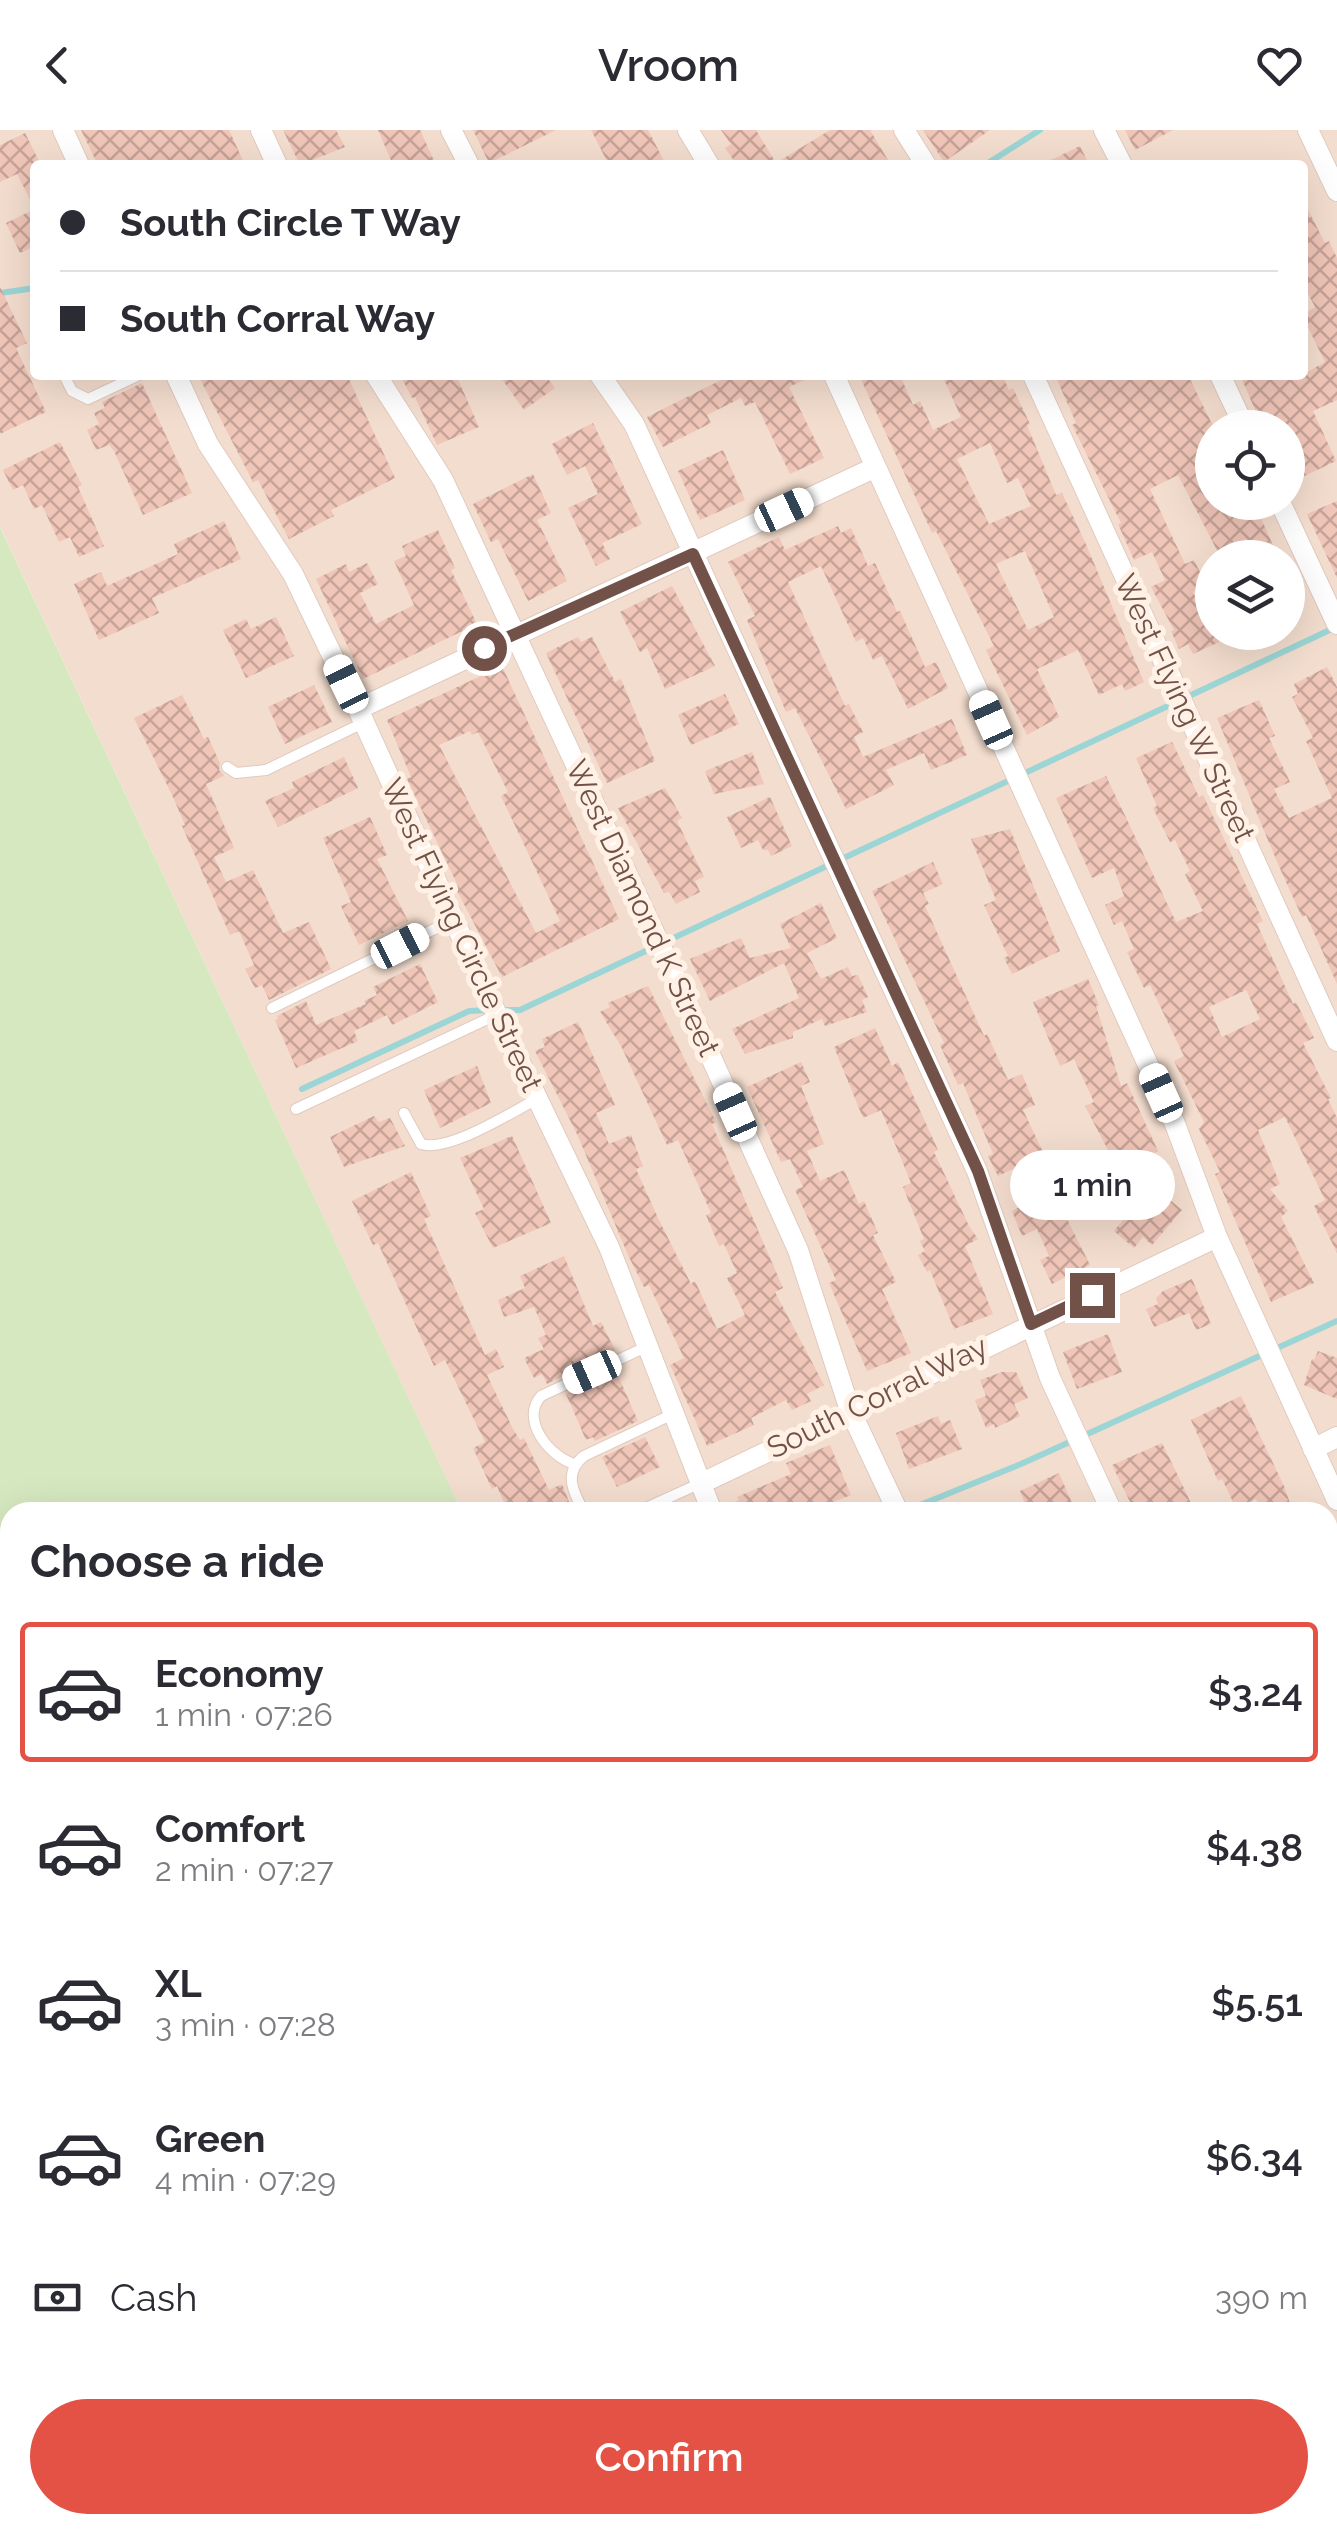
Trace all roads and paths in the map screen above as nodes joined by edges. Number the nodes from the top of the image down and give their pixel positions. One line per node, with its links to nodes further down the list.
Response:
1 (63, 130): 8 (street)
2 (261, 130): 9 (street)
3 (452, 130): 10 (street)
4 (688, 130): 11 (street)
5 (904, 130): 12 (street)
6 (1104, 130): 13 (street)
7 (1308, 130): 14 (street)
8 (77, 160)
9 (276, 160)
10 (467, 160)
11 (706, 160)
12 (923, 160)
13 (1119, 160)
14 (1337, 191)
15 (66, 380): 16 (lane)
16 (128, 380)
17 (178, 380): 29 (street, West Flying Circle Street)
18 (379, 380): 28 (street, West Diamond K Street)
19 (603, 380): 26 (street)
20 (836, 380): 24 (street)
21 (1035, 380): 34 (street, West Flying W Street)
22 (1222, 380): 23 (street)
23 (1237, 410)
24 (876, 467): 26 (street); 38 (street)
25 (1288, 520): 27 (street)
26 (693, 554): 28 (street); 39 (street)
27 (1337, 624)
28 (516, 633): 29 (street); 41 (street, West Diamond K Street)
29 (361, 716): 30 (lane); 31 (street, West Flying Circle Street)
30 (228, 766)
31 (454, 919): 32 (lane); 33 (street, West Flying Circle Street)
32 (272, 1008)
33 (497, 1014): 35 (street, West Flying Circle Street); 36 (lane)
34 (1337, 1041)
35 (538, 1098): 37 (lane); 40 (street, West Flying Circle Street)
36 (296, 1108)
37 (404, 1113)
38 (1217, 1237): 39 (street, South Corral Way); 44 (street)
39 (1031, 1324): 41 (street, South Corral Way); 52 (street)
40 (648, 1346): 42 (street, West Flying Circle Street); 45 (lane)
41 (850, 1410): 46 (street, South Corral Way); 51 (street, West Diamond K Street)
42 (674, 1413): 45 (lane); 46 (street, West Flying Circle Street)
43 (1337, 1437): 44 (street)
44 (1313, 1449): 47 (street)
45 (574, 1464): 48 (lane)
46 (702, 1483): 49 (lane); 50 (street, West Flying Circle Street)
47 (1337, 1500)
48 (580, 1502)
49 (659, 1502)
50 (709, 1502)
51 (893, 1502)
52 (1107, 1502)

